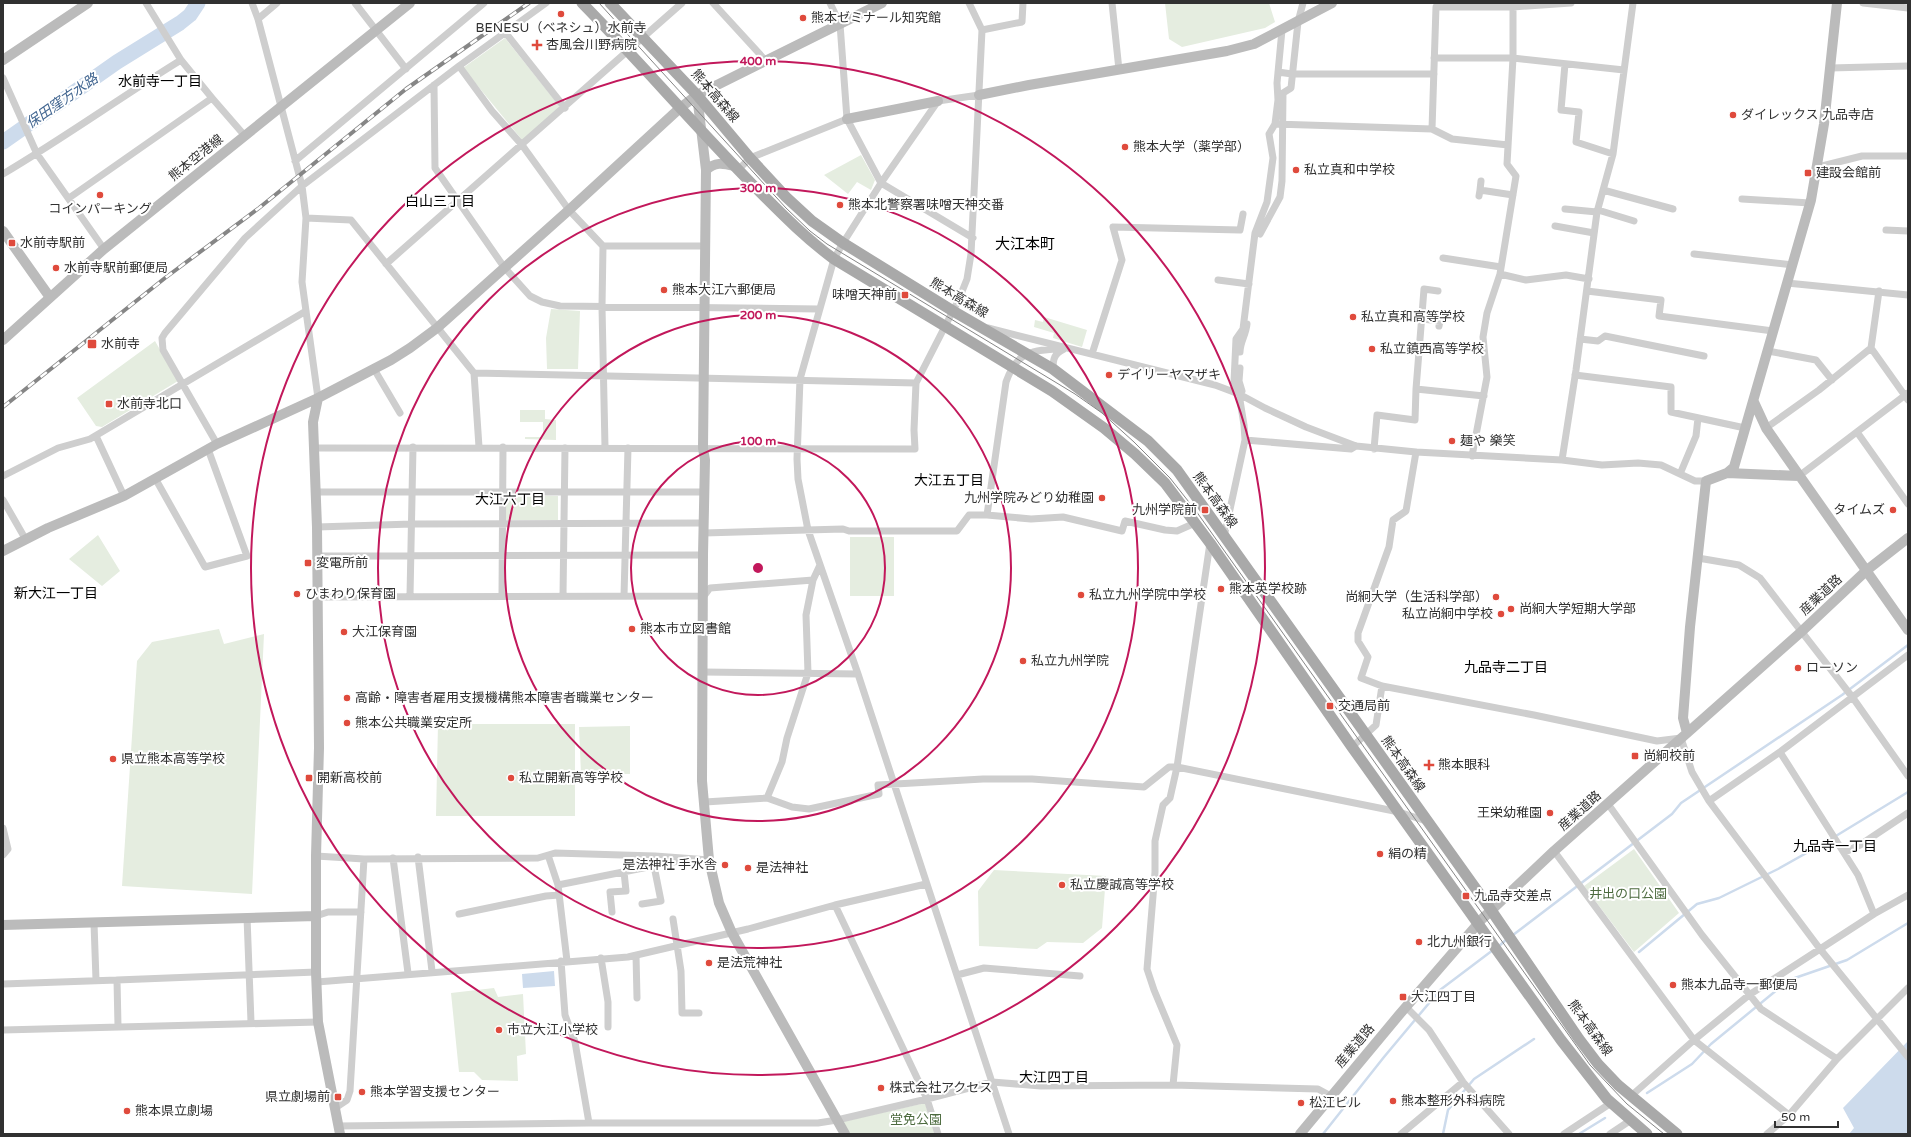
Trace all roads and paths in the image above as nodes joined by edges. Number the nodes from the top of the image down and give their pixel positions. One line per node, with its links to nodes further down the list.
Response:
1 (88, 3): 38 (street)
2 (146, 3): 39 (street)
3 (252, 3): 27 (street)
4 (277, 3): 27 (street)
5 (355, 3): 30 (street)
6 (410, 3): 30 (street, 熊本空港線)
7 (484, 3): 45 (street)
8 (546, 3): 33 (street)
9 (582, 3): 35 (main road)
10 (610, 3): 34 (main road, 熊本高森線)
11 (682, 3): 34 (street)
12 (713, 3): 40 (street)
13 (830, 3): 29 (street)
14 (882, 3): 29 (street)
15 (969, 3): 31 (street)
16 (1023, 3): 31 (street)
17 (1112, 3): 46 (street)
18 (1303, 3): 28 (street)
19 (1332, 3): 28 (street)
20 (1571, 3): 24 (street)
21 (1633, 3): 47 (street)
22 (1837, 3): 44 (street)
23 (1863, 3): 26 (street)
24 (1552, 4): 25 (street)
25 (1513, 5): 36 (street); 37 (street)
26 (1908, 8)
27 (258, 19): 57 (street)
28 (1298, 22): 32 (street); 49 (street)
29 (840, 24): 40 (street); 60 (street)
30 (376, 30): 45 (street); 57 (street, 熊本空港線)
31 (982, 30): 54 (street)
32 (1282, 30): 46 (street); 48 (street)
33 (505, 32): 42 (street); 58 (street)
34 (643, 38): 35 (street); 53 (main road, 熊本高森線)
35 (628, 50): 58 (street); 59 (main road)
36 (1434, 58): 37 (street); 50 (street)
37 (1513, 58): 41 (street); 67 (street)
38 (3, 60)
39 (181, 60): 55 (street); 68 (street)
40 (766, 61): 53 (street)
41 (1566, 64): 47 (street); 69 (street)
42 (459, 66): 52 (street); 66 (street)
43 (1908, 66): 44 (street)
44 (1830, 68): 73 (street)
45 (406, 69): 72 (street)
46 (1119, 70): 54 (street)
47 (1624, 70): 69 (street)
48 (1278, 72): 49 (street); 61 (street)
49 (1292, 74): 50 (street); 62 (street)
50 (1434, 74): 63 (street)
51 (3, 78): 68 (street)
52 (434, 85): 79 (street); 84 (street)
53 (697, 95): 59 (street); 64 (street); 71 (main road, 熊本高森線)
54 (979, 95): 56 (street); 98 (street)
55 (212, 98): 65 (street); 82 (street)
56 (938, 101): 60 (street); 78 (street)
57 (280, 108): 65 (street, 熊本空港線); 72 (street)
58 (565, 108): 66 (street)
59 (680, 108): 64 (main road); 88 (street)
60 (847, 119): 71 (street); 78 (street)
61 (1275, 124): 62 (street); 113 (street)
62 (1283, 125): 63 (street); 150 (street)
63 (1432, 129): 67 (street)
64 (701, 131): 74 (main road); 75 (street)
65 (245, 136): 102 (street, 熊本空港線)
66 (522, 145): 84 (street); 88 (street)
67 (1508, 145): 81 (street)
68 (37, 154): 76 (street); 82 (street)
69 (1613, 154): 80 (street)
70 (1908, 156): 73 (street)
71 (750, 158): 74 (street); 99 (main road, 熊本高森線)
72 (295, 161): 79 (street)
73 (1818, 167): 85 (street)
74 (736, 168): 75 (street); 105 (main road)
75 (706, 170): 101 (street)
76 (3, 174)
77 (1481, 181): 81 (street)
78 (881, 183): 98 (street); 99 (street)
79 (302, 186): 91 (street); 148 (street)
80 (1603, 190): 87 (street); 89 (street)
81 (1513, 195): 109 (street)
82 (69, 198): 102 (street)
83 (1742, 199): 85 (street)
84 (458, 201): 106 (street); 108 (street)
85 (1810, 203): 107 (street)
86 (1565, 209): 89 (street)
87 (1673, 209)
88 (569, 210): 100 (street); 108 (street)
89 (1597, 211): 92 (street); 97 (street)
90 (1243, 214): 136 (street)
91 (306, 218): 106 (street); 123 (street)
92 (1634, 221)
93 (1555, 226): 97 (street)
94 (1886, 230): 96 (street)
95 (3, 231): 118 (street)
96 (1908, 231)
97 (1594, 233): 110 (street)
98 (973, 238): 122 (street)
99 (843, 243): 105 (street); 122 (main road, 熊本高森線)
100 (603, 246): 101 (street); 119 (street)
101 (704, 246): 120 (street)
102 (104, 249): 118 (street, 熊本空港線)
103 (1694, 254): 107 (street)
104 (1443, 258): 109 (street)
105 (834, 259): 121 (street); 126 (main road)
106 (386, 264): 128 (street)
107 (1793, 265): 112 (street)
108 (504, 267): 119 (street); 128 (street)
109 (1500, 270): 110 (street); 151 (street)
110 (1589, 279): 115 (street)
111 (1218, 280): 113 (street)
112 (1787, 283): 116 (street); 129 (street)
113 (1249, 284): 150 (street)
114 (1438, 291): 124 (street)
115 (1587, 291): 129 (street); 130 (street)
116 (1879, 291): 117 (street); 133 (street)
117 (1908, 295)
118 (49, 296): 131 (street, 熊本空港線)
119 (602, 307): 120 (street); 143 (street)
120 (703, 308): 121 (street); 144 (street)
121 (819, 309): 145 (street)
122 (953, 311): 125 (main road, 熊本高森線); 126 (street)
123 (306, 312): 148 (street); 153 (street)
124 (1422, 319): 127 (street); 149 (street)
125 (976, 325): 132 (street); 135 (main road, 熊本高森線)
126 (946, 326): 138 (main road); 147 (street)
127 (1439, 326)
128 (437, 328): 139 (street); 141 (street)
129 (1773, 331): 134 (street)
130 (1580, 339): 137 (street); 142 (street)
131 (3, 340)
132 (1066, 348): 135 (street); 136 (street); 140 (street)
133 (1870, 348): 146 (street); 152 (street)
134 (1768, 351): 146 (street); 154 (street)
135 (1026, 354): 138 (street); 140 (main road, 熊本高森線)
136 (1092, 354): 150 (street)
137 (1704, 356)
138 (1012, 366): 192 (street); 193 (main road)
139 (374, 369): 153 (street); 155 (street)
140 (1053, 369): 201 (main road, 熊本高森線)
141 (474, 373): 143 (street); 165 (street)
142 (1575, 375): 156 (street); 176 (street)
143 (604, 376): 144 (street); 167 (street)
144 (704, 378): 145 (street); 171 (street)
145 (800, 379): 147 (street); 172 (street)
146 (1832, 380): 158 (street)
147 (916, 383): 172 (street)
148 (183, 384): 160 (street); 162 (street)
149 (1416, 389): 151 (street); 173 (street)
150 (1238, 394): 161 (street); 163 (street)
151 (1484, 396): 175 (street)
152 (1907, 396): 159 (street)
153 (318, 398): 162 (street); 168 (street)
154 (1754, 402): 157 (street); 158 (street)
155 (400, 413)
156 (1698, 418): 157 (street); 178 (street)
157 (1745, 428): 177 (street)
158 (1766, 428): 180 (street)
159 (1857, 432): 180 (street); 191 (street)
160 (96, 436): 179 (street); 189 (street)
161 (1245, 440): 163 (street); 201 (street)
162 (212, 446): 181 (street); 181 (street)
163 (1356, 446): 173 (street)
164 (413, 447): 165 (street); 168 (street); 184 (street)
165 (479, 447): 166 (street)
166 (504, 447): 169 (street); 185 (street)
167 (605, 447): 169 (street); 170 (street)
168 (314, 448): 183 (street)
169 (565, 448): 186 (street)
170 (628, 448): 171 (street); 187 (street)
171 (703, 448): 172 (street); 188 (street)
172 (799, 448): 200 (street)
173 (1374, 449): 174 (street)
174 (1416, 452): 175 (street); 228 (street)
175 (1472, 456): 176 (street)
176 (1562, 460): 178 (street)
177 (1727, 473): 180 (street); 182 (street)
178 (1680, 474): 182 (street)
179 (3, 476)
180 (1800, 476): 214 (street)
181 (155, 478): 189 (street)
182 (1706, 481): 212 (street)
183 (316, 492): 184 (street); 198 (street)
184 (412, 492): 185 (street); 194 (street)
185 (503, 492): 186 (street); 195 (street)
186 (564, 492): 187 (street); 196 (street)
187 (627, 492): 188 (street); 197 (street)
188 (705, 492): 199 (street)
189 (124, 496): 203 (street)
190 (3, 500): 203 (street)
191 (1908, 504)
192 (987, 515): 193 (street); 200 (street)
193 (1195, 523): 204 (main road)
194 (412, 524): 195 (street); 198 (street); 210 (street)
195 (503, 524): 196 (street); 206 (street)
196 (564, 524): 197 (street); 207 (street)
197 (626, 524): 199 (street); 211 (street)
198 (317, 527): 209 (street)
199 (704, 528): 200 (street); 208 (street)
200 (808, 530): 213 (street)
201 (1224, 537): 230 (main road, 熊本高森線)
202 (1908, 538): 214 (street, 産業道路)
203 (26, 540): 205 (street)
204 (1210, 543): 232 (main road); 234 (street)
205 (3, 551)
206 (503, 555): 207 (street); 210 (street); 217 (street)
207 (563, 555): 211 (street); 218 (street)
208 (703, 555): 211 (street); 220 (street)
209 (317, 556): 210 (street); 221 (street)
210 (411, 556): 216 (street)
211 (625, 556): 219 (street)
212 (1698, 558): 223 (street); 231 (street)
213 (820, 565): 215 (street); 227 (street)
214 (1867, 570): 222 (street); 223 (street, 産業道路)
215 (813, 580): 220 (street); 226 (street)
216 (410, 596): 217 (street); 221 (street)
217 (502, 596): 218 (street)
218 (563, 596): 219 (street)
219 (624, 596): 220 (street)
220 (704, 596): 225 (street)
221 (318, 597): 249 (street)
222 (1908, 630)
223 (1801, 632): 229 (street); 231 (street, 産業道路)
224 (1908, 655): 229 (street)
225 (704, 672): 226 (street); 239 (street)
226 (808, 673): 227 (street); 237 (street)
227 (858, 674): 236 (street)
228 (1382, 686): 230 (street); 231 (street)
229 (1853, 698): 233 (street); 235 (street)
230 (1365, 734): 232 (street); 243 (main road, 熊本高森線)
231 (1684, 735): 238 (street); 240 (street, 産業道路)
232 (1352, 747): 241 (main road)
233 (1780, 752): 238 (street); 246 (street)
234 (1177, 767): 236 (street); 241 (street); 306 (street)
235 (1908, 776)
236 (893, 784): 237 (street); 257 (street)
237 (767, 798): 239 (street)
238 (1709, 801): 276 (street)
239 (704, 802): 254 (street)
240 (1608, 804): 245 (street, 産業道路); 291 (street)
241 (1399, 812): 243 (street); 272 (main road)
242 (1908, 814): 246 (street)
243 (1426, 820): 263 (main road, 熊本高森線)
244 (3, 828): 247 (street)
245 (1554, 852): 263 (street, 産業道路); 301 (street)
246 (1845, 852): 267 (street)
247 (3, 855)
248 (548, 855): 250 (street); 253 (street); 258 (street)
249 (316, 856): 251 (street); 268 (street)
250 (418, 857): 252 (street); 280 (street)
251 (364, 858): 252 (street); 264 (street)
252 (394, 858): 281 (street)
253 (692, 858): 254 (street); 255 (street)
254 (709, 860): 274 (street)
255 (654, 866): 256 (street); 261 (street)
256 (624, 872): 258 (street); 265 (street)
257 (926, 884): 262 (street); 283 (street)
258 (558, 885): 259 (street)
259 (559, 895): 266 (street); 279 (street)
260 (1908, 895): 267 (street)
261 (642, 904)
262 (835, 905): 274 (street); 308 (street)
263 (1491, 910): 272 (street, 産業道路); 309 (main road, 熊本高森線)
264 (361, 912): 268 (street); 286 (street)
265 (612, 912)
266 (458, 914)
267 (1874, 914): 276 (street)
268 (316, 916): 269 (street); 285 (street)
269 (247, 917): 271 (street); 282 (street)
270 (673, 919): 275 (street)
271 (94, 923): 273 (street); 287 (street)
272 (1477, 924): 293 (street, 産業道路); 311 (main road)
273 (3, 926)
274 (732, 933): 275 (street); 313 (street)
275 (677, 945): 277 (street); 294 (street)
276 (1820, 949): 291 (street); 295 (street)
277 (636, 955): 278 (street); 292 (street)
278 (601, 958): 279 (street); 299 (street)
279 (564, 961): 280 (street); 314 (street)
280 (432, 971): 281 (street)
281 (408, 973): 286 (street)
282 (249, 974): 285 (street); 288 (street); 296 (street)
283 (957, 975): 284 (street); 304 (street)
284 (1080, 976)
285 (316, 977): 286 (street); 297 (street)
286 (356, 978): 310 (street)
287 (96, 980): 288 (street); 289 (street)
288 (117, 980): 298 (street)
289 (3, 984)
290 (1908, 988): 295 (street)
291 (1749, 995): 301 (street); 303 (street)
292 (637, 998)
293 (1406, 1006): 305 (street); 307 (street, 産業道路)
294 (699, 1014)
295 (1877, 1019): 302 (street); 303 (street)
296 (251, 1022): 297 (street); 298 (street)
297 (318, 1022): 310 (street)
298 (118, 1026): 300 (street)
299 (608, 1027)
300 (3, 1030)
301 (1694, 1040): 309 (street); 312 (street)
302 (1908, 1057)
303 (1837, 1060): 312 (street)
304 (992, 1082): 306 (street); 308 (street); 318 (street)
305 (1463, 1082): 320 (street); 321 (street)
306 (1173, 1085): 307 (street)
307 (1330, 1096): 319 (street, 産業道路)
308 (927, 1099): 313 (street); 317 (street)
309 (1634, 1099): 325 (main road, 熊本高森線)
310 (335, 1108): 315 (street)
311 (1620, 1111): 322 (street); 323 (street); 324 (main road)
312 (1789, 1115): 326 (street)
313 (837, 1120): 314 (street); 316 (street)
314 (589, 1123): 315 (street)
315 (339, 1130)
316 (845, 1134)
317 (938, 1134)
318 (1010, 1134)
319 (1300, 1134)
320 (1401, 1134)
321 (1510, 1134)
322 (1564, 1134)
323 (1610, 1134)
324 (1647, 1134)
325 (1677, 1134)
326 (1767, 1134)

